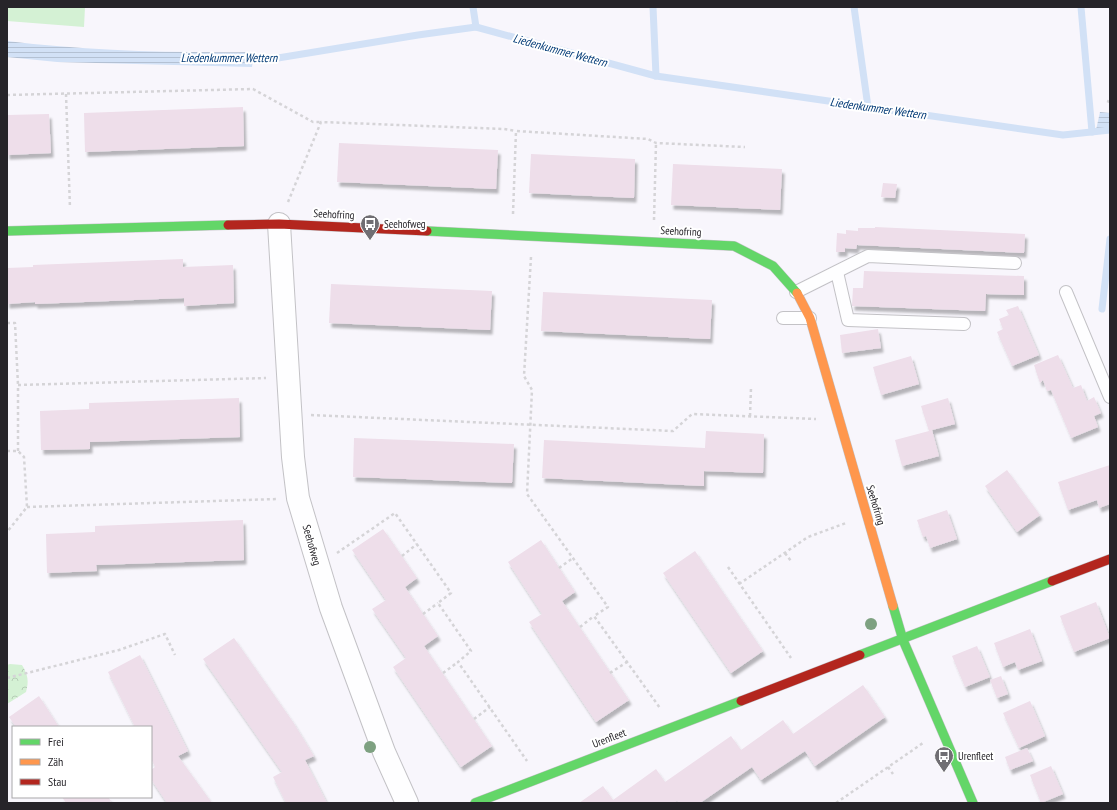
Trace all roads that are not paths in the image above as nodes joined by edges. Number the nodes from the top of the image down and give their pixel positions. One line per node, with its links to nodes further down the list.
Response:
1 (279, 224): 2 (street, Seehofring); 5 (street, Seehofring); 13 (street, Seehofweg)
2 (7, 231)
3 (1015, 263): 4 (lane)
4 (837, 272): 5 (lane); 9 (lane)
5 (796, 292): 8 (street, Seehofring)
6 (1066, 292): 10 (lane)
7 (783, 318): 8 (lane)
8 (810, 318): 12 (street, Seehofring)
9 (964, 324)
10 (1110, 397)
11 (1110, 559): 12 (street, Urenfleet)
12 (903, 640): 14 (street, Urenfleet); 15 (street, Seehofring)
13 (407, 803)
14 (475, 803)
15 (973, 803)

